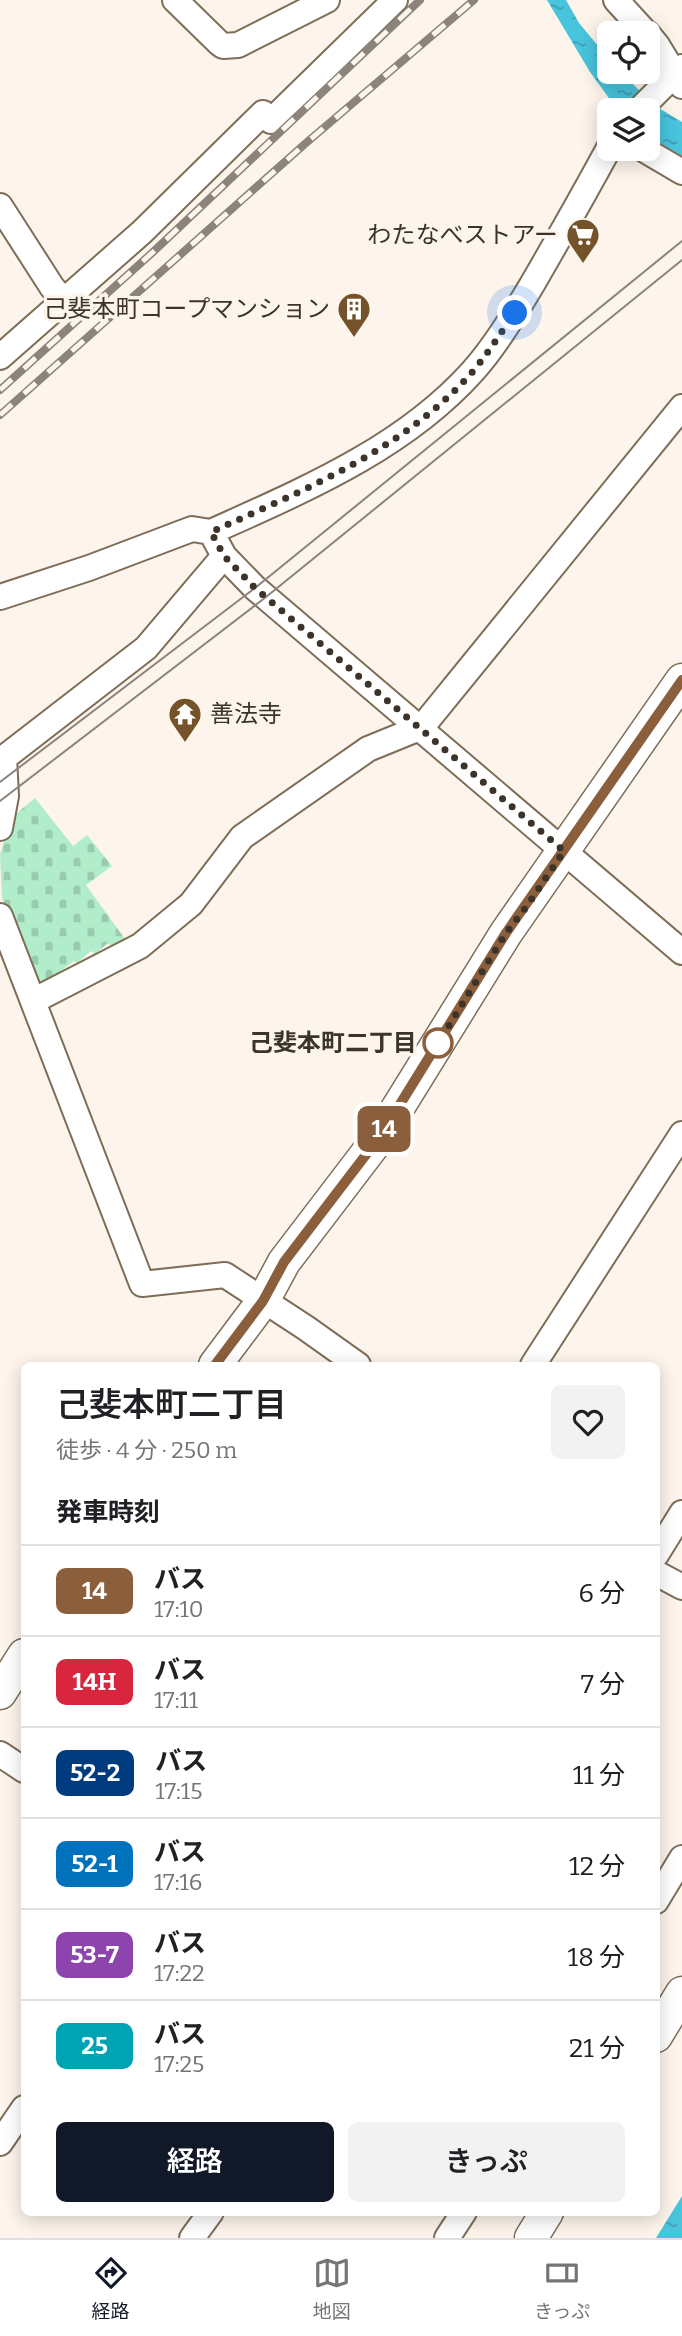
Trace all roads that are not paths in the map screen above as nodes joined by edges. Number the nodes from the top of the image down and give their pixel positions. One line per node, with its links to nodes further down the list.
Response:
1 (175, 0): 2 (street)
2 (327, 0)
3 (616, 0): 5 (street)
4 (384, 3): 13 (street)
5 (635, 21)
6 (660, 49): 7 (street)
7 (680, 76): 8 (street)
8 (652, 98)
9 (660, 159): 11 (street)
10 (602, 161): 16 (street)
11 (682, 173)
12 (0, 206): 13 (street)
13 (64, 301): 14 (street)
14 (0, 357)
15 (682, 407): 20 (street)
16 (211, 532): 17 (street); 18 (street)
17 (224, 556): 20 (street); 21 (street)
18 (0, 597)
19 (682, 680): 23 (street)
20 (422, 727): 23 (street); 26 (street)
21 (2, 759): 22 (street)
22 (0, 828)
23 (564, 851): 25 (street); 28 (street)
24 (0, 916): 26 (street)
25 (682, 952)
26 (33, 1001): 28 (street)
27 (682, 1134): 31 (street)
28 (263, 1301): 29 (street); 30 (street)
29 (217, 1362)
30 (354, 1362)
31 (535, 1362)
32 (682, 1513): 33 (street)
33 (660, 1549)
34 (660, 1575): 35 (street)
35 (682, 1587)
36 (21, 1661): 37 (street)
37 (0, 1693)
38 (0, 1754): 39 (street)
39 (21, 1768)
40 (682, 1858): 41 (street)
41 (660, 1894)
42 (682, 1993): 43 (street)
43 (660, 2029)
44 (21, 2112): 45 (street)
45 (0, 2143)
46 (208, 2216): 49 (street)
47 (461, 2216): 50 (street)
48 (545, 2216): 51 (street)
49 (192, 2238)
50 (447, 2238)
51 (531, 2238)

